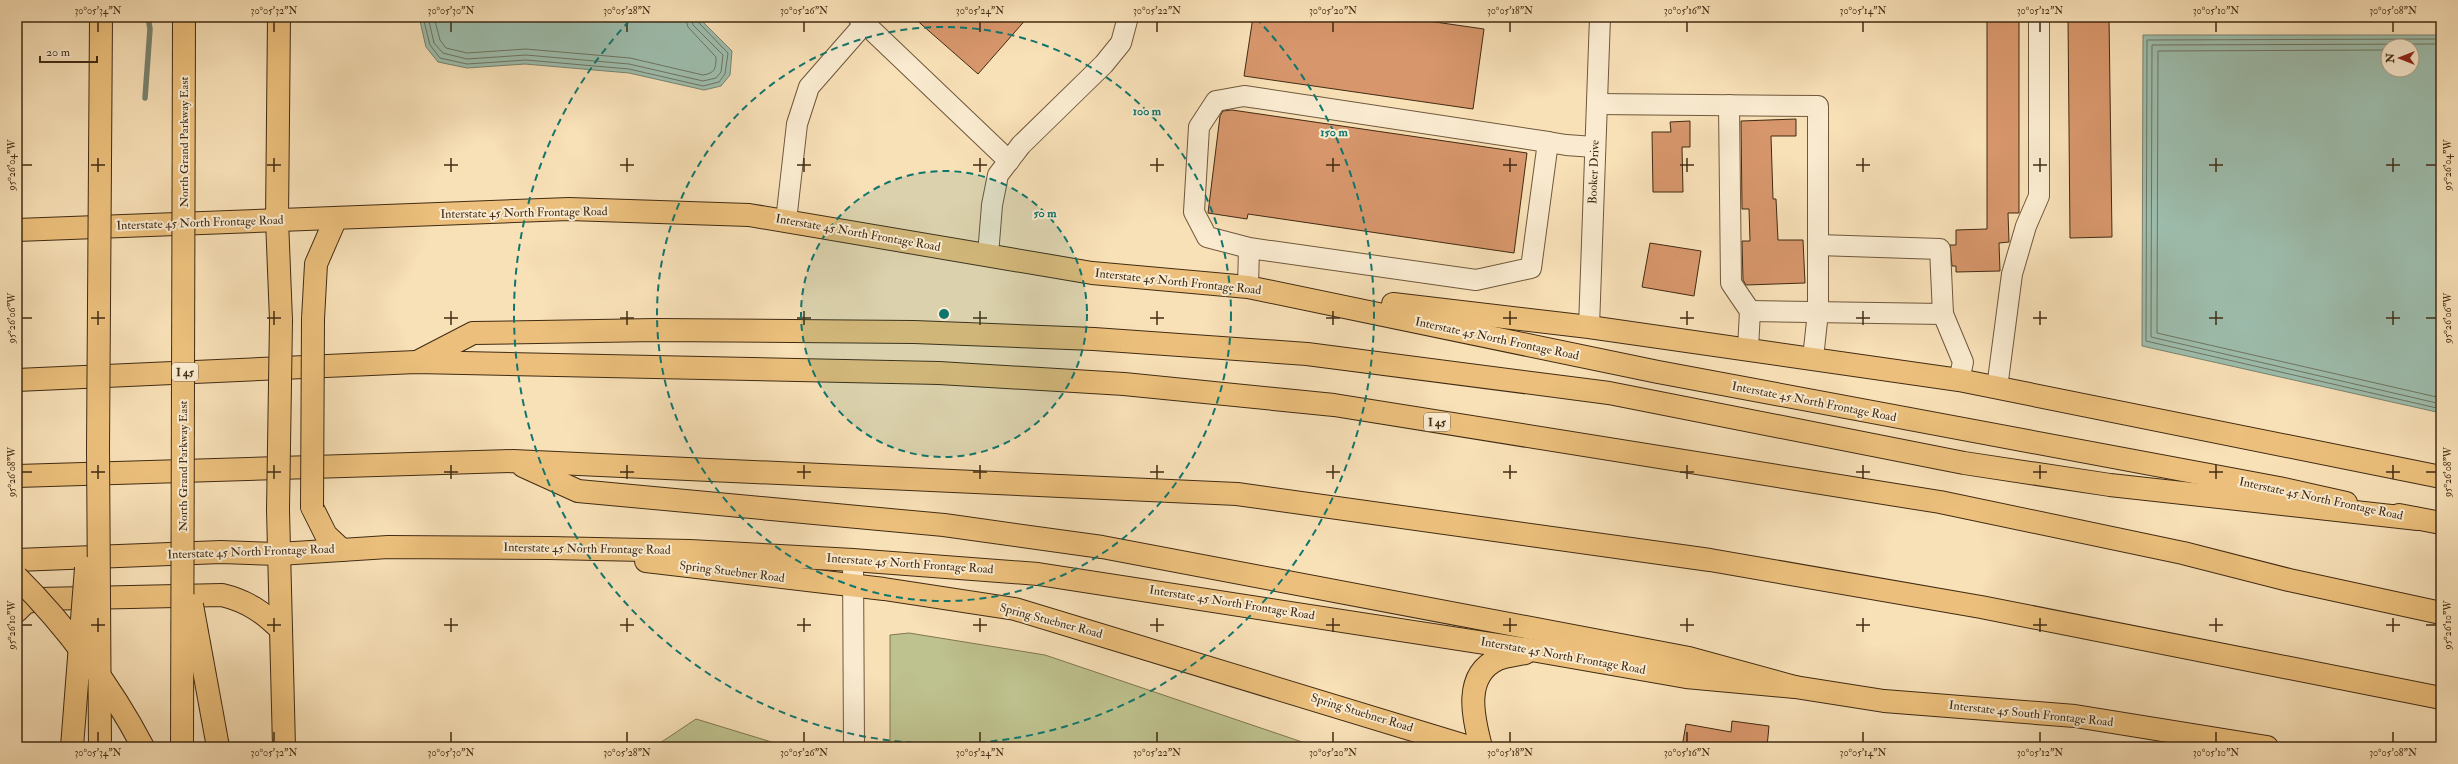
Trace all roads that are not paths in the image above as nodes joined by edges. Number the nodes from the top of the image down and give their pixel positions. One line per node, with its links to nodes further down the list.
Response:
1 (101, 17): 31 (main road, bridge)
2 (184, 17): 40 (main road, North Grand Parkway East, bridge)
3 (279, 17): 14 (main road)
4 (1128, 17): 12 (street)
5 (1600, 17): 8 (street, Booker Drive)
6 (2039, 17): 30 (street)
7 (862, 20): 12 (street); 15 (street)
8 (1597, 104): 9 (street); 11 (street, Booker Drive)
9 (1729, 105): 17 (street); 21 (street)
10 (1548, 142): 11 (street); 18 (street); 18 (street)
11 (1594, 147): 24 (street, Booker Drive)
12 (1009, 161): 19 (street)
13 (336, 218): 14 (main road, Interstate 45 North Frontage Road); 15 (main road, Interstate 45 North Frontage Road); 38 (main road, bridge)
14 (277, 220): 16 (main road, Interstate 45 North Frontage Road); 39 (main road, bridge)
15 (786, 221): 19 (main road, Interstate 45 North Frontage Road)
16 (17, 230)
17 (1818, 245): 22 (street); 23 (street)
18 (1249, 248): 20 (street)
19 (988, 255): 20 (main road, Interstate 45 North Frontage Road)
20 (1248, 287): 24 (main road); 35 (main road, Interstate 45 North Frontage Road)
21 (1750, 311): 22 (street); 25 (street)
22 (1818, 312): 23 (street); 26 (street)
23 (1943, 314): 29 (street)
24 (1589, 327): 25 (main road)
25 (1748, 349): 26 (main road)
26 (1813, 358): 29 (main road)
27 (416, 362): 28 (main road, I 45); 35 (main road); 46 (main road, I 45)
28 (17, 380)
29 (1959, 380): 30 (main road)
30 (1997, 388): 34 (main road)
31 (98, 449): 51 (main road, bridge); 52 (main road, bridge)
32 (513, 461): 33 (main road); 49 (main road); 50 (main road)
33 (17, 476)
34 (2441, 477)
35 (2418, 519): 36 (main road)
36 (2441, 523)
37 (549, 548): 38 (main road, Interstate 45 North Frontage Road); 42 (main road, Interstate 45 North Frontage Road); 44 (main road, Spring Stuebner Road)
38 (342, 550): 39 (main road, Interstate 45 North Frontage Road)
39 (279, 554): 41 (main road, Interstate 45 North Frontage Road); 47 (main road)
40 (183, 559): 54 (main road, North Grand Parkway East, bridge); 55 (main road, bridge)
41 (17, 560)
42 (853, 560): 44 (street); 48 (main road, Interstate 45 North Frontage Road)
43 (17, 577): 53 (main road, bridge)
44 (853, 586): 57 (street); 58 (main road, Spring Stuebner Road)
45 (17, 611): 47 (main road)
46 (2441, 613)
47 (281, 630): 56 (main road)
48 (1537, 651): 49 (main road, Interstate 45 North Frontage Road); 59 (main road)
49 (1795, 687): 60 (main road, Interstate 45 South Frontage Road)
50 (2441, 698)
51 (72, 747)
52 (100, 747)
53 (143, 747)
54 (182, 747)
55 (218, 747)
56 (284, 747)
57 (854, 747)
58 (1469, 747)
59 (1481, 747)
60 (2267, 747)

